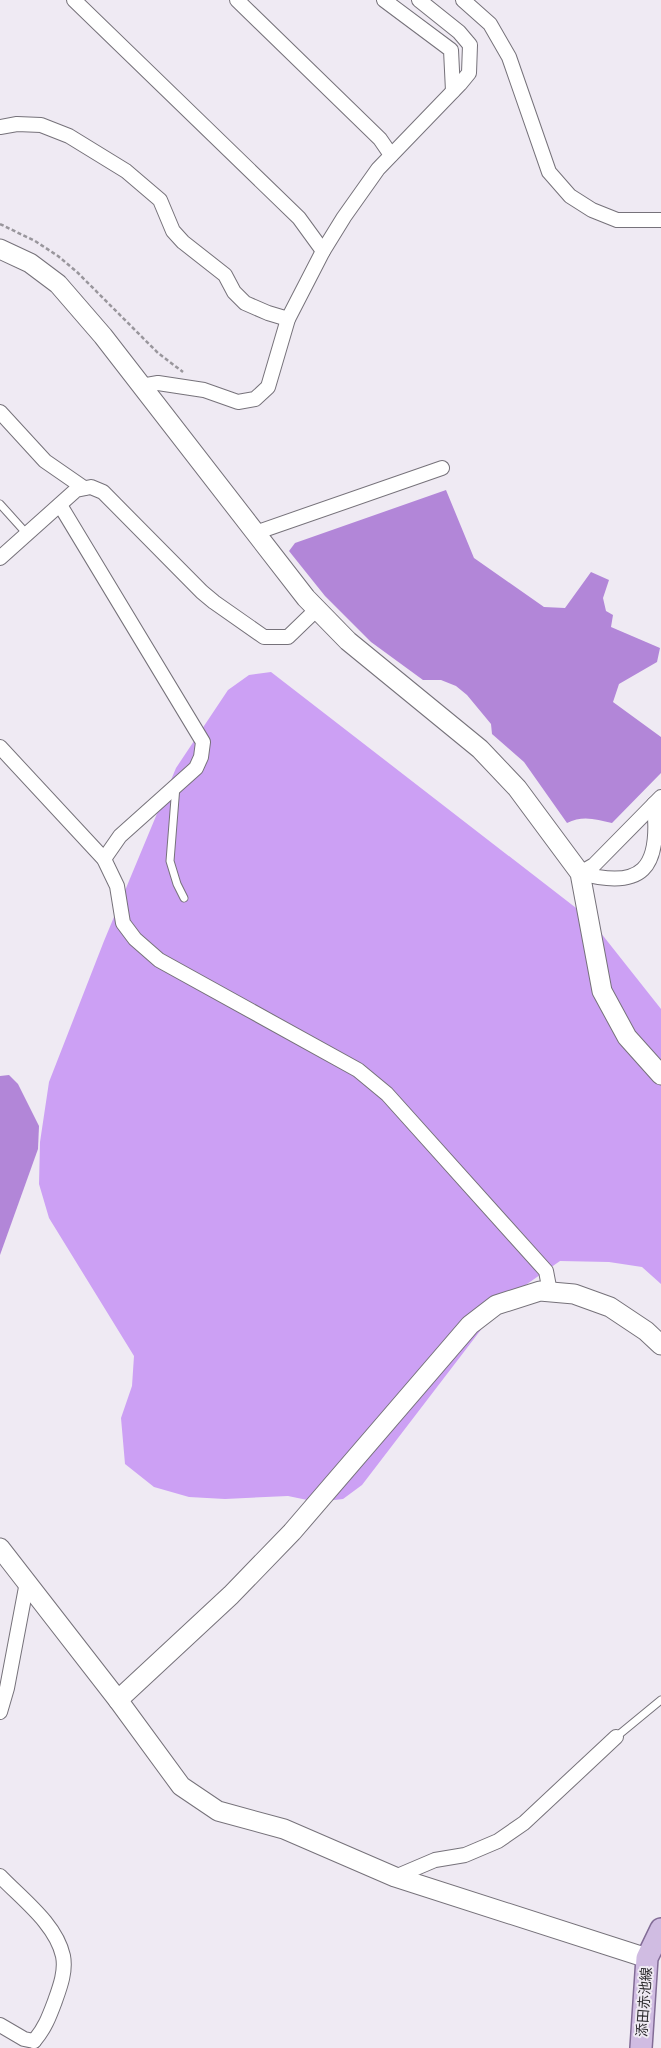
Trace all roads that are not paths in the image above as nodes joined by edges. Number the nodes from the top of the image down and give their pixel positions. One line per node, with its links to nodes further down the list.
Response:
1 (74, 0): 11 (street)
2 (237, 0): 8 (street)
3 (384, 0): 6 (street)
4 (419, 0): 6 (street)
5 (463, 0): 9 (street)
6 (454, 91): 8 (street)
7 (0, 127): 12 (street)
8 (391, 155): 11 (street)
9 (661, 220)
10 (0, 249): 13 (street)
11 (324, 251): 12 (street)
12 (288, 319): 13 (street)
13 (142, 386): 20 (street)
14 (0, 412): 16 (street)
15 (442, 468): 20 (street)
16 (84, 488): 18 (street); 22 (street)
17 (0, 504): 19 (lane)
18 (60, 505): 19 (street); 24 (street)
19 (27, 534): 21 (street)
20 (255, 534): 22 (street)
21 (0, 558)
22 (317, 609): 27 (street)
23 (0, 747): 26 (street)
24 (176, 786): 26 (street); 28 (lane)
25 (657, 801): 27 (street); 27 (street)
26 (104, 859): 30 (street)
27 (580, 873): 29 (street)
28 (184, 898)
29 (661, 1075)
30 (550, 1292): 31 (street); 35 (street)
31 (661, 1345)
32 (0, 1548): 33 (street)
33 (27, 1582): 34 (street); 35 (street)
34 (3, 1688): 37 (street)
35 (118, 1700): 40 (street)
36 (661, 1700): 38 (lane)
37 (0, 1712)
38 (616, 1736): 40 (street)
39 (0, 1876): 44 (street)
40 (395, 1877): 42 (street)
41 (661, 1929): 42 (main road, 添田赤池線)
42 (647, 1958): 45 (main road, 添田赤池線)
43 (0, 2025): 44 (street)
44 (34, 2045)
45 (641, 2048)

